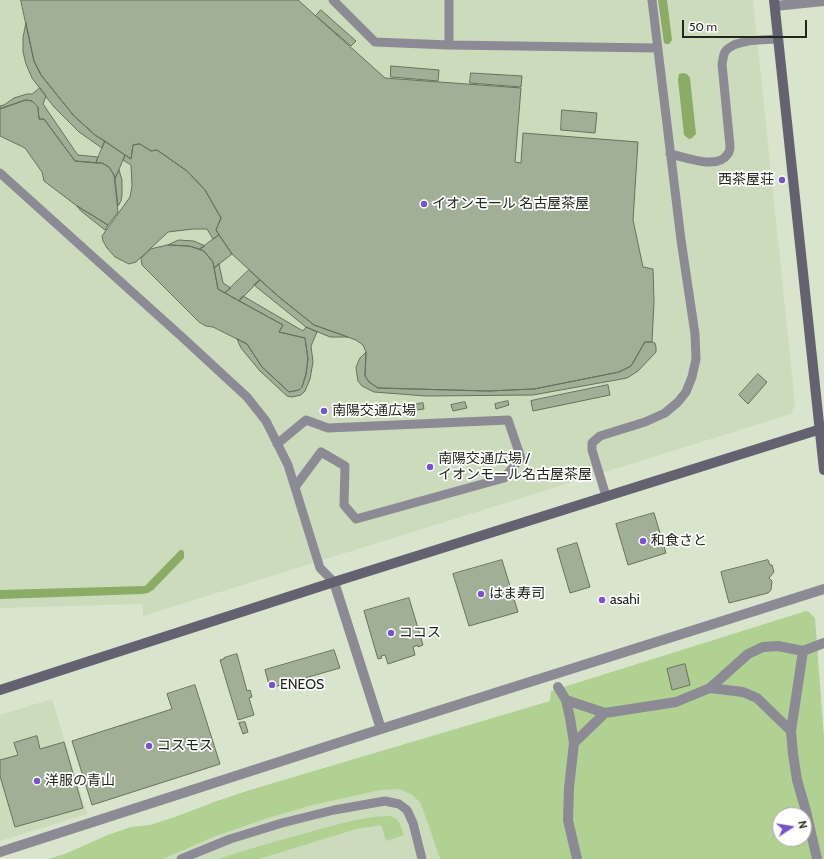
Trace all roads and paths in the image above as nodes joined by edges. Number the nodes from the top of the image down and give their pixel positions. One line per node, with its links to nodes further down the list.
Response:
1 (333, 0): 7 (lane)
2 (448, 0): 7 (lane)
3 (652, 0): 8 (lane)
4 (824, 0): 5 (street)
5 (774, 3): 6 (street)
6 (778, 39): 9 (lane); 11 (street)
7 (449, 44): 8 (lane)
8 (657, 48): 9 (lane)
9 (670, 154): 15 (lane)
10 (0, 173): 12 (lane)
11 (822, 429): 13 (street); 15 (street)
12 (277, 444): 14 (lane); 14 (lane)
13 (824, 470)
14 (295, 487): 16 (lane)
15 (606, 496): 16 (street)
16 (334, 582): 22 (street); 25 (street)
17 (824, 589): 25 (street)
18 (824, 643): 19 (street)
19 (803, 651): 21 (street); 26 (street)
20 (558, 687): 23 (street)
21 (710, 688): 24 (street); 26 (street)
22 (0, 690)
23 (566, 700): 24 (street); 27 (street)
24 (605, 713): 27 (street)
25 (381, 729): 28 (street)
26 (791, 731): 32 (street)
27 (574, 743): 31 (street)
28 (0, 852)
29 (181, 859): 30 (lane)
30 (422, 859)
31 (577, 859)
32 (817, 859)

